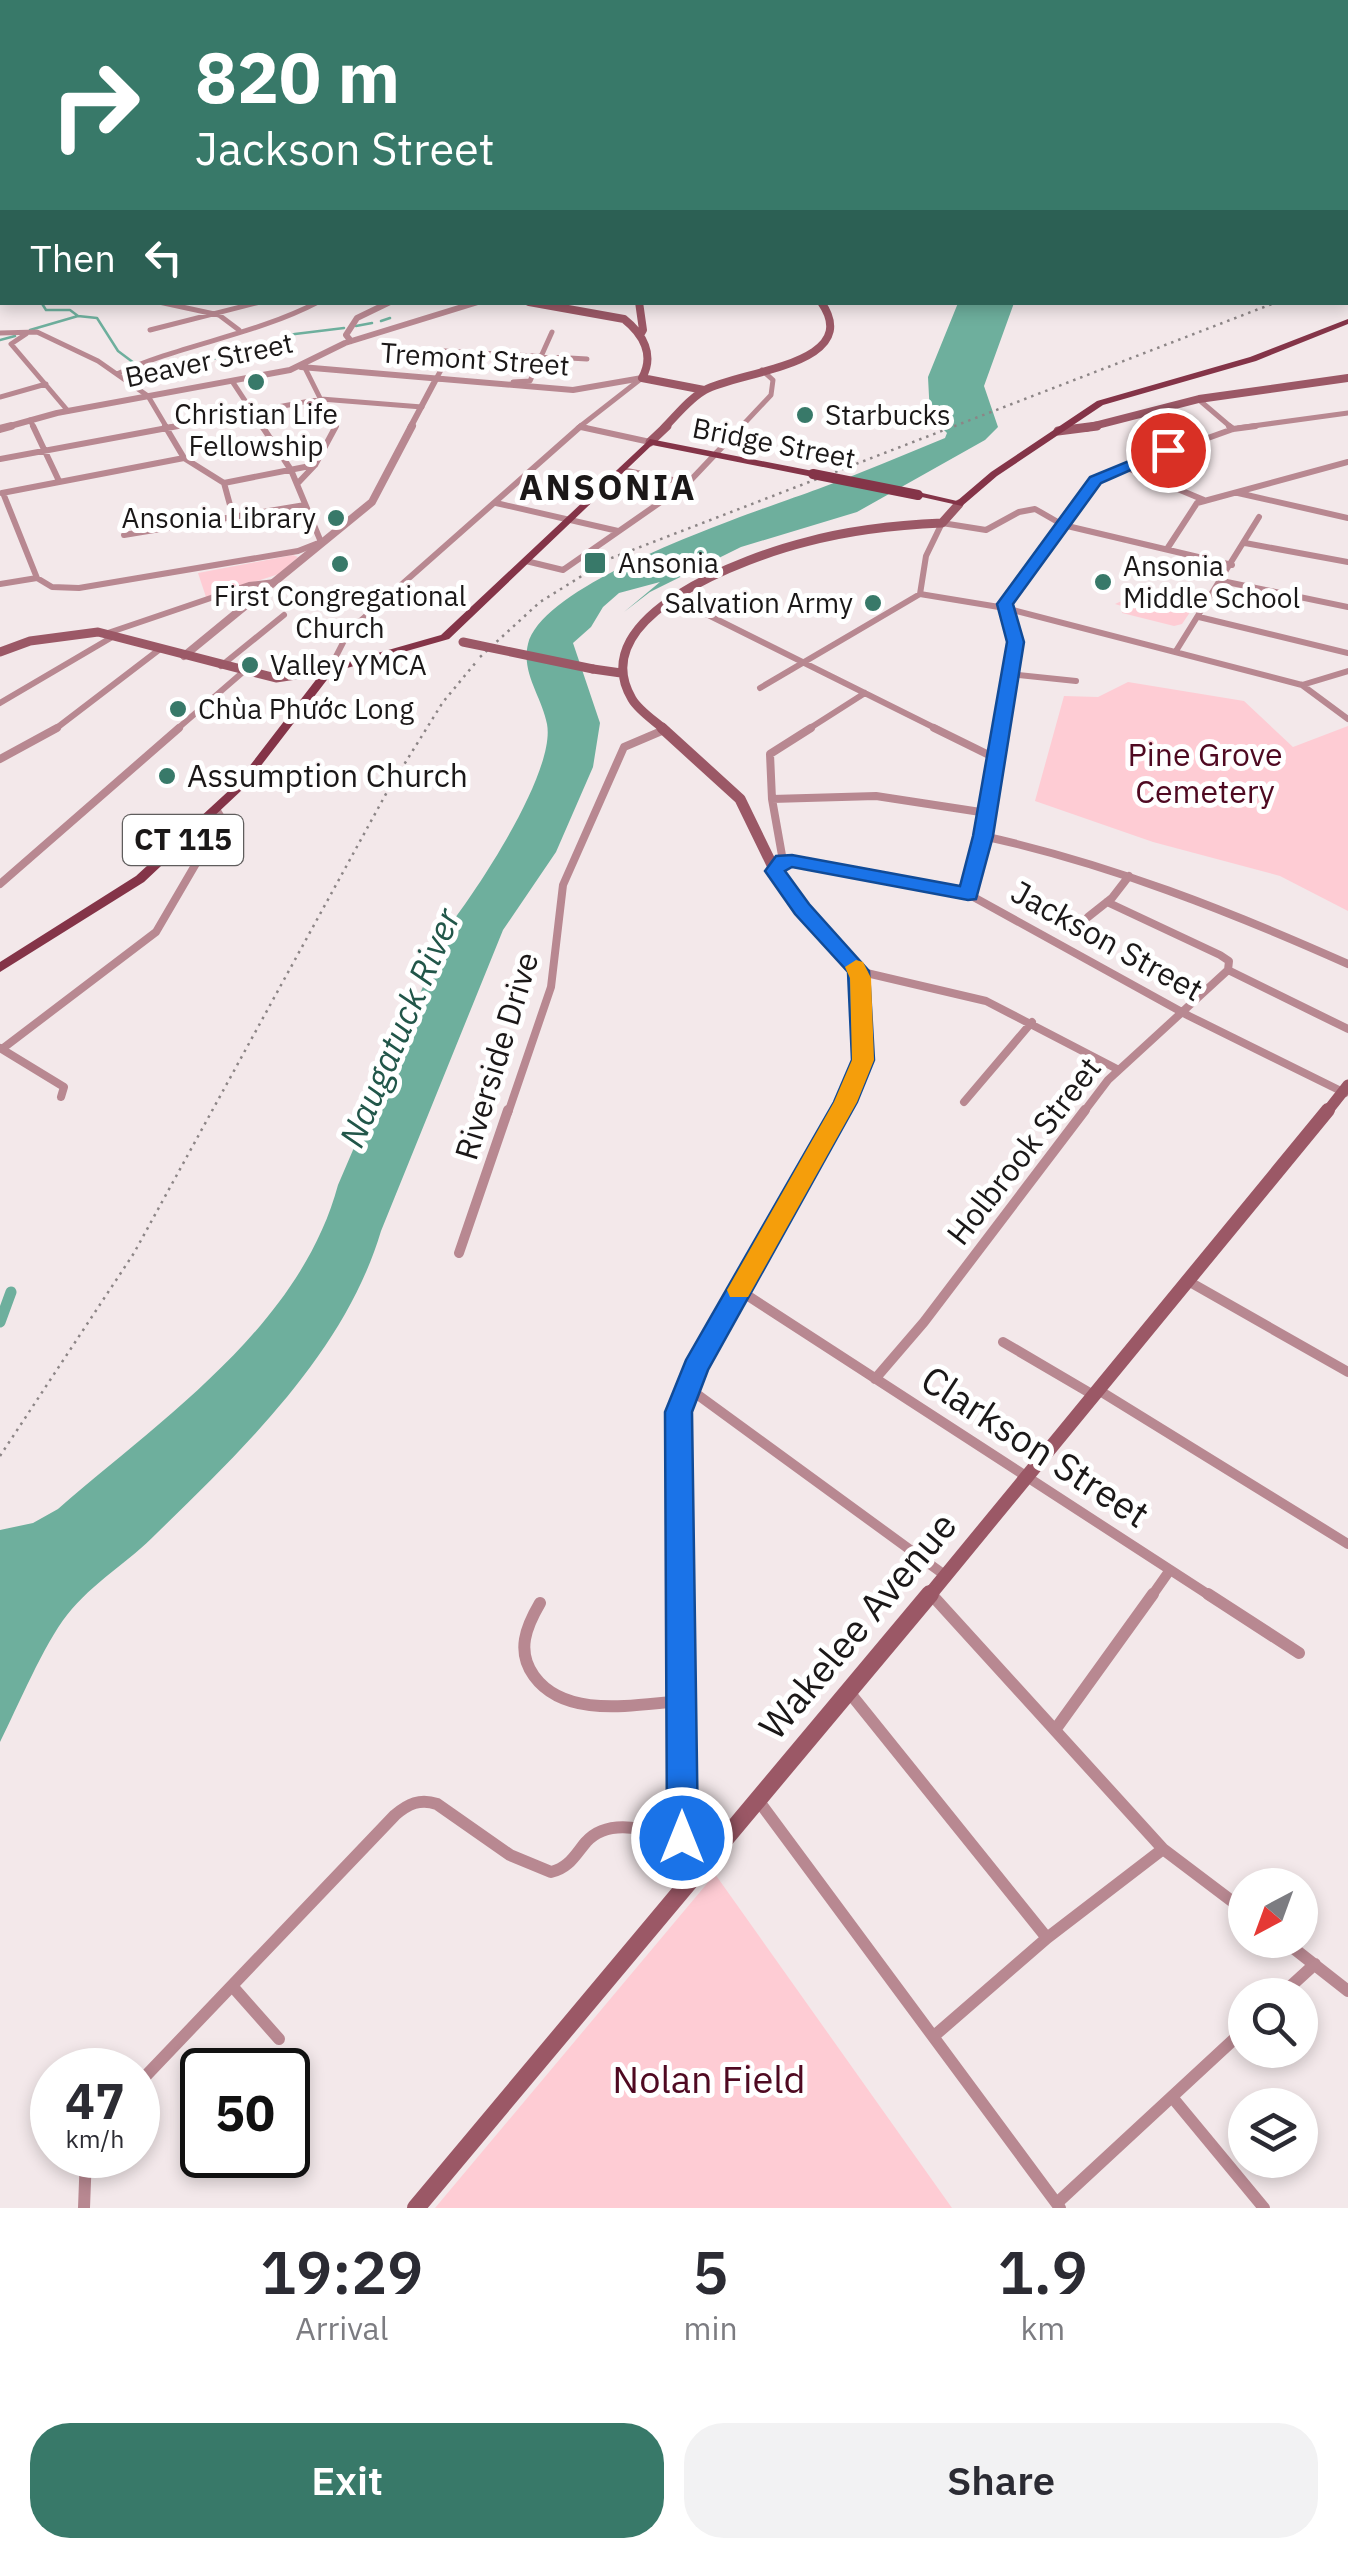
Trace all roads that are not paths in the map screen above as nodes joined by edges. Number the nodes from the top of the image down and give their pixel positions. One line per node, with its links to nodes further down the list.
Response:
1 (172, 305): 11 (street)
2 (249, 305): 11 (street)
3 (312, 305): 15 (street)
4 (384, 305): 20 (street)
5 (468, 305): 20 (street, Beaver Street)
6 (546, 305): 12 (main road)
7 (636, 305): 12 (main road)
8 (639, 305): 10 (main road)
9 (823, 305): 26 (main road)
10 (638, 313): 12 (main road); 19 (main road)
11 (215, 314): 14 (street); 15 (street)
12 (624, 319): 19 (main road)
13 (1348, 320): 45 (main road)
14 (150, 330)
15 (238, 330): 27 (street)
16 (30, 332): 18 (street); 27 (street); 32 (street)
17 (552, 332): 23 (street)
18 (0, 333)
19 (640, 335): 29 (main road)
20 (351, 341): 25 (street, Beaver Street)
21 (428, 350): 22 (street)
22 (450, 352): 23 (street); 28 (street)
23 (542, 356): 24 (street); 28 (street)
24 (587, 360)
25 (303, 368): 28 (street, Tremont Street); 31 (street, Beaver Street); 36 (street)
26 (762, 370): 33 (main road); 50 (street)
27 (117, 374): 34 (street)
28 (436, 378): 29 (street, Tremont Street); 38 (street)
29 (642, 378): 33 (main road, Tremont Street); 43 (street)
30 (1348, 378): 37 (main road)
31 (232, 381): 34 (street, Beaver Street); 40 (street)
32 (46, 384): 35 (street); 39 (street)
33 (704, 390): 48 (main road)
34 (148, 396): 39 (street, Beaver Street); 44 (street)
35 (0, 397)
36 (320, 399): 38 (street); 40 (street); 54 (street)
37 (1198, 399): 45 (main road); 47 (street)
38 (422, 407): 76 (street)
39 (68, 411): 42 (street, Beaver Street)
40 (253, 411): 44 (street); 56 (street)
41 (1348, 412): 47 (street)
42 (30, 420): 46 (street, Beaver Street); 49 (street)
43 (580, 426): 48 (street, Bridge Street); 65 (street)
44 (166, 427): 49 (street); 51 (street)
45 (1062, 428): 66 (main road)
46 (0, 429)
47 (1233, 429): 55 (street)
48 (650, 442): 50 (main road, Bridge Street); 57 (main road)
49 (44, 450): 52 (street); 58 (street)
50 (714, 454): 61 (street); 66 (main road, Bridge Street, bridge)
51 (184, 458): 58 (street); 59 (street)
52 (0, 459)
53 (1348, 462): 62 (street)
54 (314, 465): 56 (street); 60 (street)
55 (1124, 466): 64 (street); 73 (street)
56 (291, 470): 59 (street); 60 (street)
57 (622, 470): 61 (street); 71 (main road)
58 (59, 481): 63 (street)
59 (224, 483): 68 (street)
60 (297, 484): 67 (street)
61 (688, 484): 74 (street)
62 (1235, 492): 64 (street); 70 (street)
63 (1, 493): 82 (street)
64 (1204, 500): 78 (street)
65 (496, 503): 71 (street); 101 (street)
66 (959, 504): 72 (main road)
67 (305, 505): 68 (street); 76 (street)
68 (233, 516): 75 (street)
69 (1259, 517): 77 (street)
70 (1348, 518)
71 (569, 520): 74 (street); 79 (main road)
72 (942, 523): 73 (street); 86 (street); 87 (main road)
73 (1063, 524): 78 (street); 89 (street)
74 (618, 531): 79 (street)
75 (124, 535)
76 (321, 542): 82 (street); 84 (street)
77 (1245, 542): 80 (street); 81 (street)
78 (1167, 549): 81 (street)
79 (526, 561): 93 (main road)
80 (1348, 562)
81 (1232, 564): 83 (street)
82 (37, 578): 85 (street)
83 (1222, 581): 88 (street); 91 (street)
84 (275, 582): 92 (street); 98 (street)
85 (0, 584)
86 (920, 594): 89 (street); 99 (street)
87 (674, 598): 99 (street); 104 (main road)
88 (1348, 607)
89 (1005, 608): 95 (street); 105 (street)
90 (284, 615): 100 (street)
91 (1199, 617): 95 (street); 97 (street)
92 (110, 635): 94 (main road); 96 (main road); 112 (street)
93 (444, 638): 101 (main road); 104 (main road, bridge)
94 (160, 650): 98 (main road); 116 (street)
95 (1176, 651): 108 (street)
96 (0, 652)
97 (1348, 653)
98 (184, 656): 100 (main road)
99 (804, 662): 110 (street); 111 (street)
100 (221, 666): 103 (main road)
101 (329, 670): 106 (main road); 109 (main road, CT 115)
102 (1348, 670): 108 (street)
103 (243, 672): 106 (main road); 123 (street)
104 (621, 673): 114 (main road)
105 (1010, 674): 107 (street); 115 (street)
106 (288, 679): 109 (main road)
107 (1076, 681)
108 (1302, 685): 113 (street)
109 (316, 687): 118 (main road, CT 115)
110 (760, 688)
111 (865, 693): 115 (street); 117 (street)
112 (0, 703)
113 (1348, 719)
114 (664, 730): 121 (main road); 139 (street, Riverside Drive)
115 (996, 758): 119 (street)
116 (0, 760)
117 (772, 799): 119 (street); 121 (street)
118 (216, 810): 128 (main road, CT 115); 134 (street)
119 (987, 812): 120 (street)
120 (983, 836): 122 (street); 124 (street)
121 (779, 866): 124 (street, Jackson Street); 130 (main road)
122 (1130, 876): 125 (street); 127 (street)
123 (0, 884)
124 (968, 894): 131 (street, Jackson Street)
125 (1107, 902): 126 (street); 129 (street)
126 (1088, 917)
127 (1348, 964)
128 (0, 968)
129 (1228, 970): 131 (street, Holbrook Street); 133 (street)
130 (858, 971): 132 (street); 141 (main road)
131 (1180, 1011): 135 (street, Holbrook Street); 136 (street, Jackson Street)
132 (1032, 1022): 135 (street); 138 (street)
133 (1348, 1029)
134 (1, 1048): 137 (street)
135 (1117, 1070): 144 (street, Holbrook Street)
136 (1346, 1090): 140 (main road, Wakelee Avenue)
137 (61, 1098)
138 (964, 1102)
139 (458, 1253)
140 (1188, 1281): 143 (street); 146 (main road, Wakelee Avenue)
141 (739, 1290): 144 (street, Clarkson Street); 145 (main road)
142 (1002, 1342): 146 (street)
143 (1348, 1372)
144 (875, 1379): 147 (street, Clarkson Street)
145 (686, 1387): 150 (street); 155 (main road)
146 (1098, 1394): 147 (main road, Wakelee Avenue); 148 (street)
147 (1029, 1476): 149 (street, Clarkson Street); 150 (main road, Wakelee Avenue)
148 (1348, 1544)
149 (1170, 1570): 153 (street, Clarkson Street); 156 (street)
150 (946, 1576): 151 (main road, Wakelee Avenue)
151 (930, 1593): 154 (main road, Wakelee Avenue); 156 (street)
152 (540, 1603): 155 (street)
153 (1300, 1653)
154 (849, 1692): 157 (main road, Wakelee Avenue); 162 (street)
155 (683, 1702): 158 (main road)
156 (1055, 1730): 159 (street)
157 (758, 1800): 160 (main road, Wakelee Avenue); 168 (street)
158 (682, 1838): 160 (main road); 166 (street)
159 (1163, 1849): 161 (street); 162 (street)
160 (688, 1881): 176 (main road, Wakelee Avenue)
161 (1228, 1898)
162 (1047, 1938): 168 (street)
163 (1307, 1958): 164 (street)
164 (1315, 1964): 165 (street); 167 (street)
165 (1300, 1978)
166 (233, 1987): 169 (street); 171 (street)
167 (1348, 1991)
168 (934, 2036): 174 (street)
169 (279, 2039)
170 (1228, 2045): 172 (street)
171 (160, 2062)
172 (1172, 2097): 174 (street); 177 (street)
173 (85, 2178): 175 (street)
174 (1058, 2206)
175 (84, 2208)
176 (416, 2208)
177 (1264, 2208)

